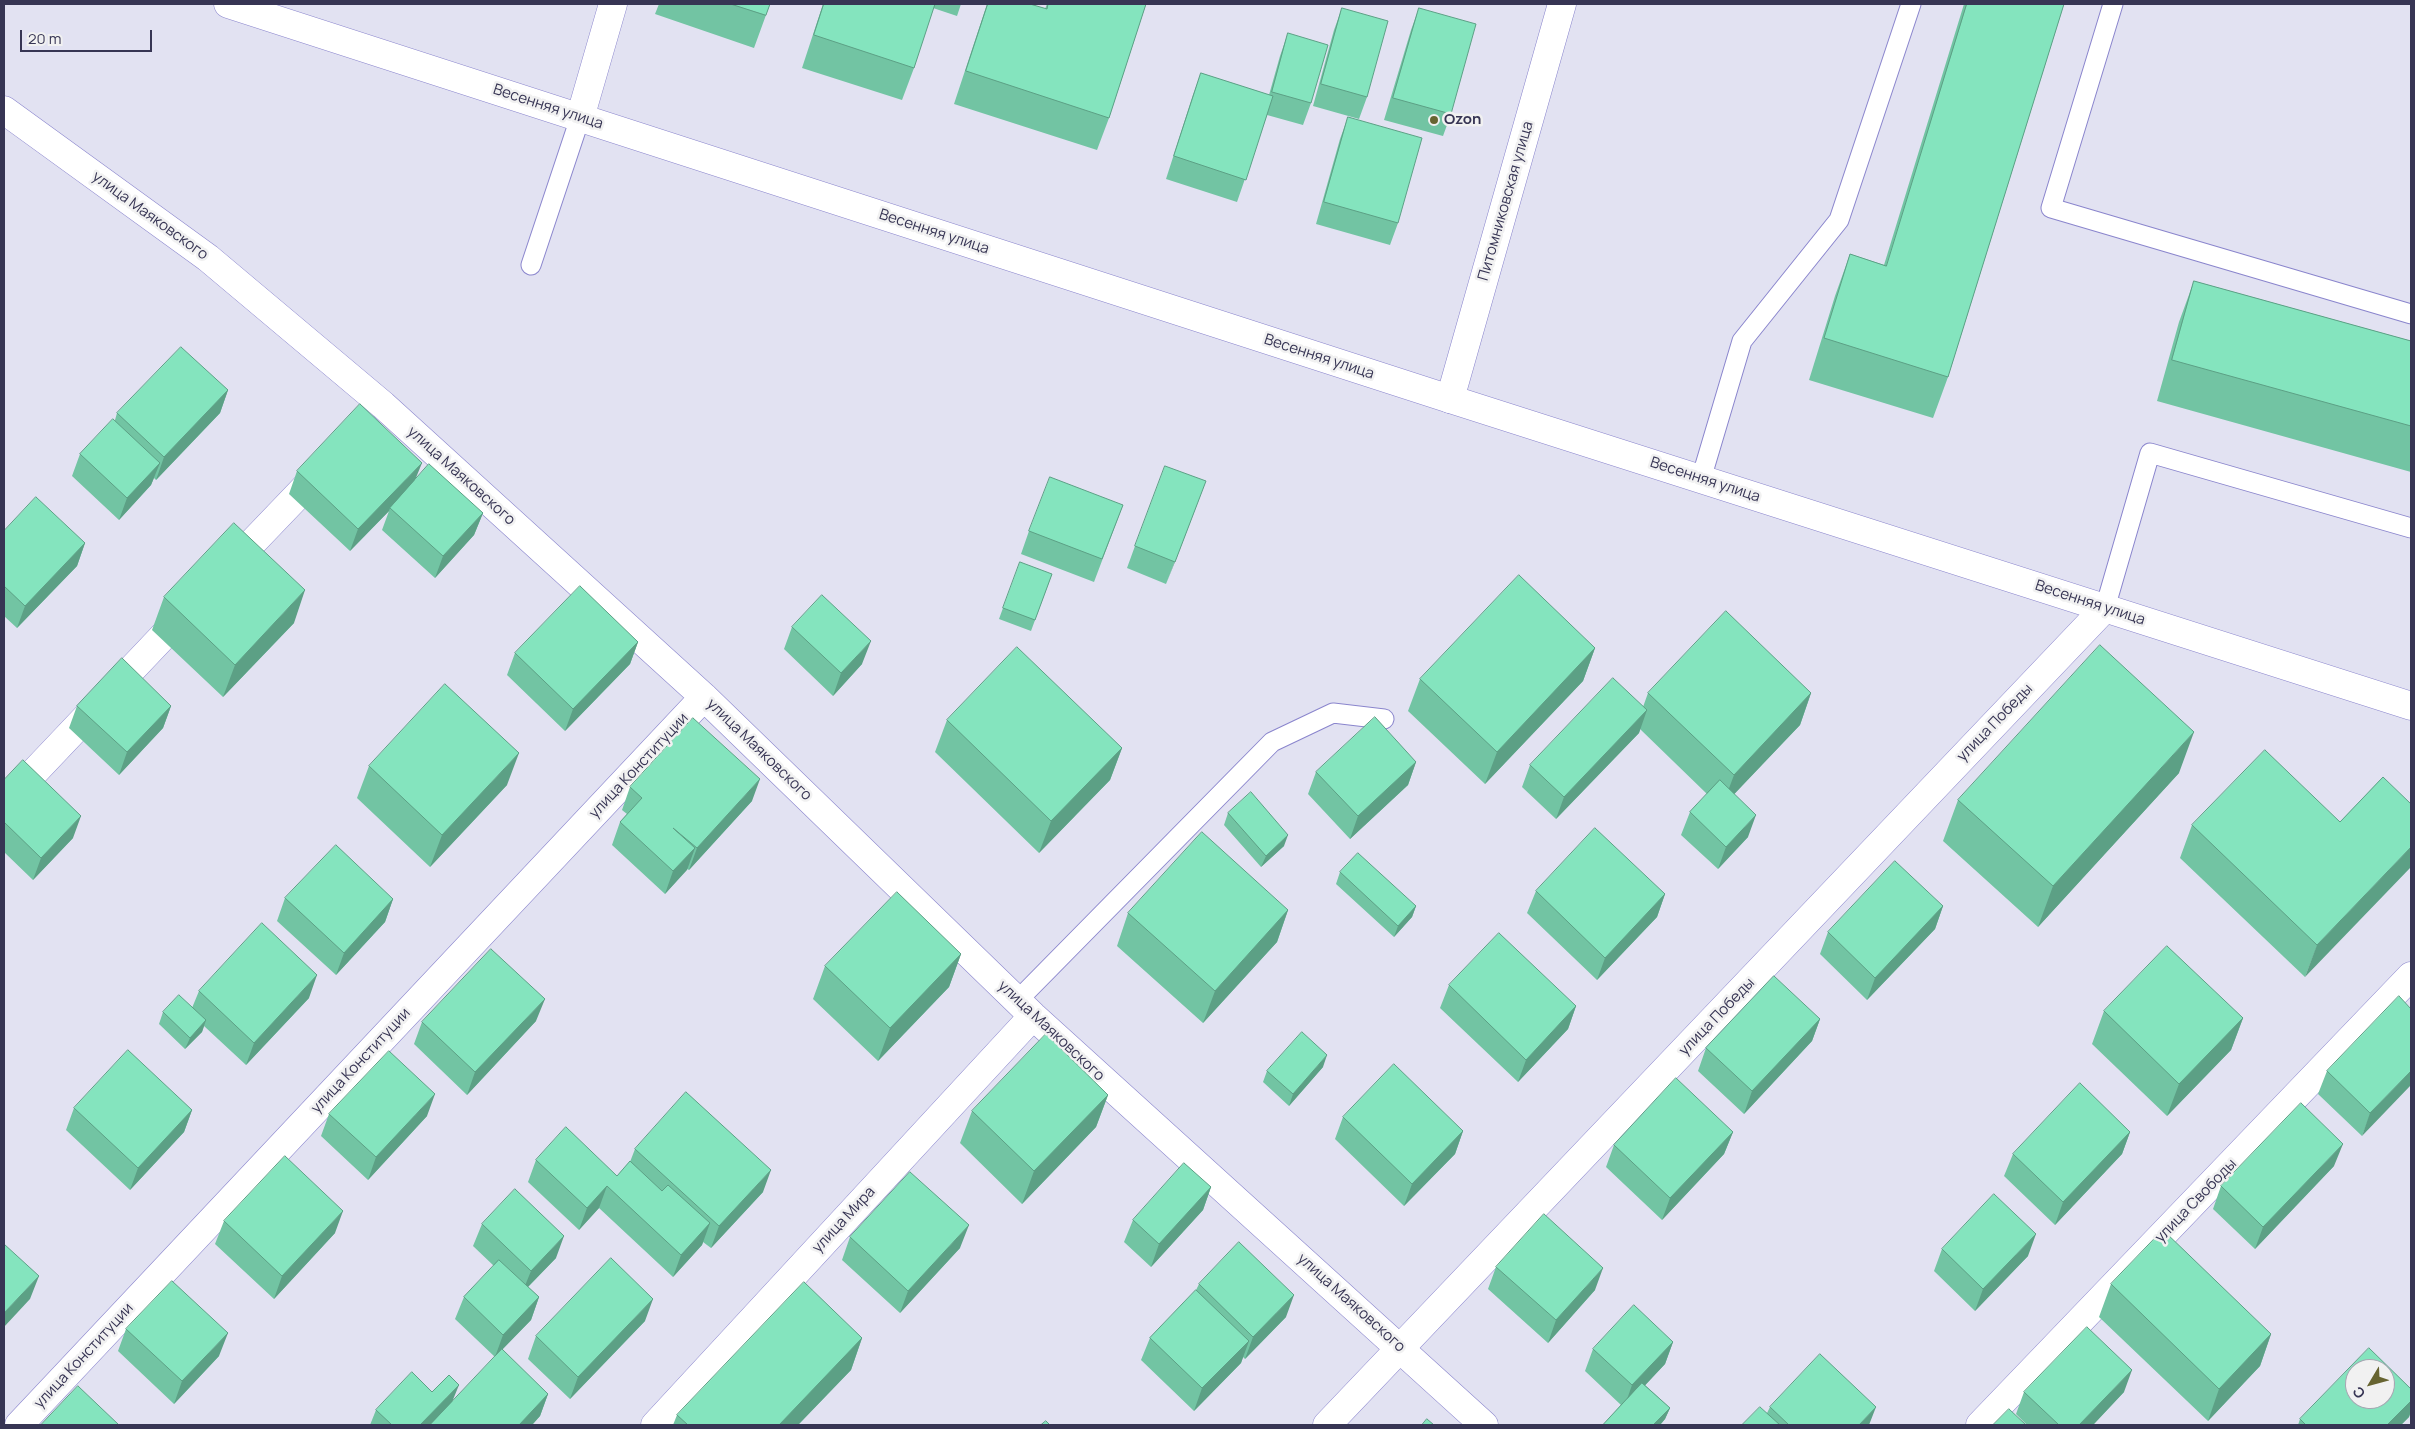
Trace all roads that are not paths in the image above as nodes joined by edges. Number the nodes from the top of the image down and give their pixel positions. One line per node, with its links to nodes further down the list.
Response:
1 (228, 4): 7 (street, Весенняя улица)
2 (613, 4): 7 (street)
3 (1562, 4): 10 (street, Питомниковская улица)
4 (1911, 4): 14 (lane)
5 (2113, 4): 9 (lane)
6 (4, 110): 11 (street, улица Маяковского)
7 (580, 118): 8 (lane); 10 (street, Весенняя улица)
8 (531, 266)
9 (2411, 314)
10 (1450, 399): 14 (street, Весенняя улица)
11 (383, 405): 12 (street); 17 (street, улица Маяковского)
12 (363, 426)
13 (336, 455): 20 (street)
14 (1701, 479): 16 (street, Весенняя улица)
15 (2411, 528): 16 (lane)
16 (2105, 608): 18 (street, Весенняя улица); 23 (street, улица Победы)
17 (704, 697): 22 (street, улица Маяковского); 24 (street, улица Конституции)
18 (2411, 706)
19 (1384, 719): 22 (lane)
20 (4, 804)
21 (2411, 976): 28 (street, улица Свободы)
22 (1025, 1008): 23 (street, улица Маяковского); 25 (street, улица Мира)
23 (1402, 1349): 26 (street, улица Победы); 27 (street, улица Маяковского)
24 (19, 1425)
25 (655, 1425)
26 (1327, 1425)
27 (1484, 1425)
28 (1980, 1425)

